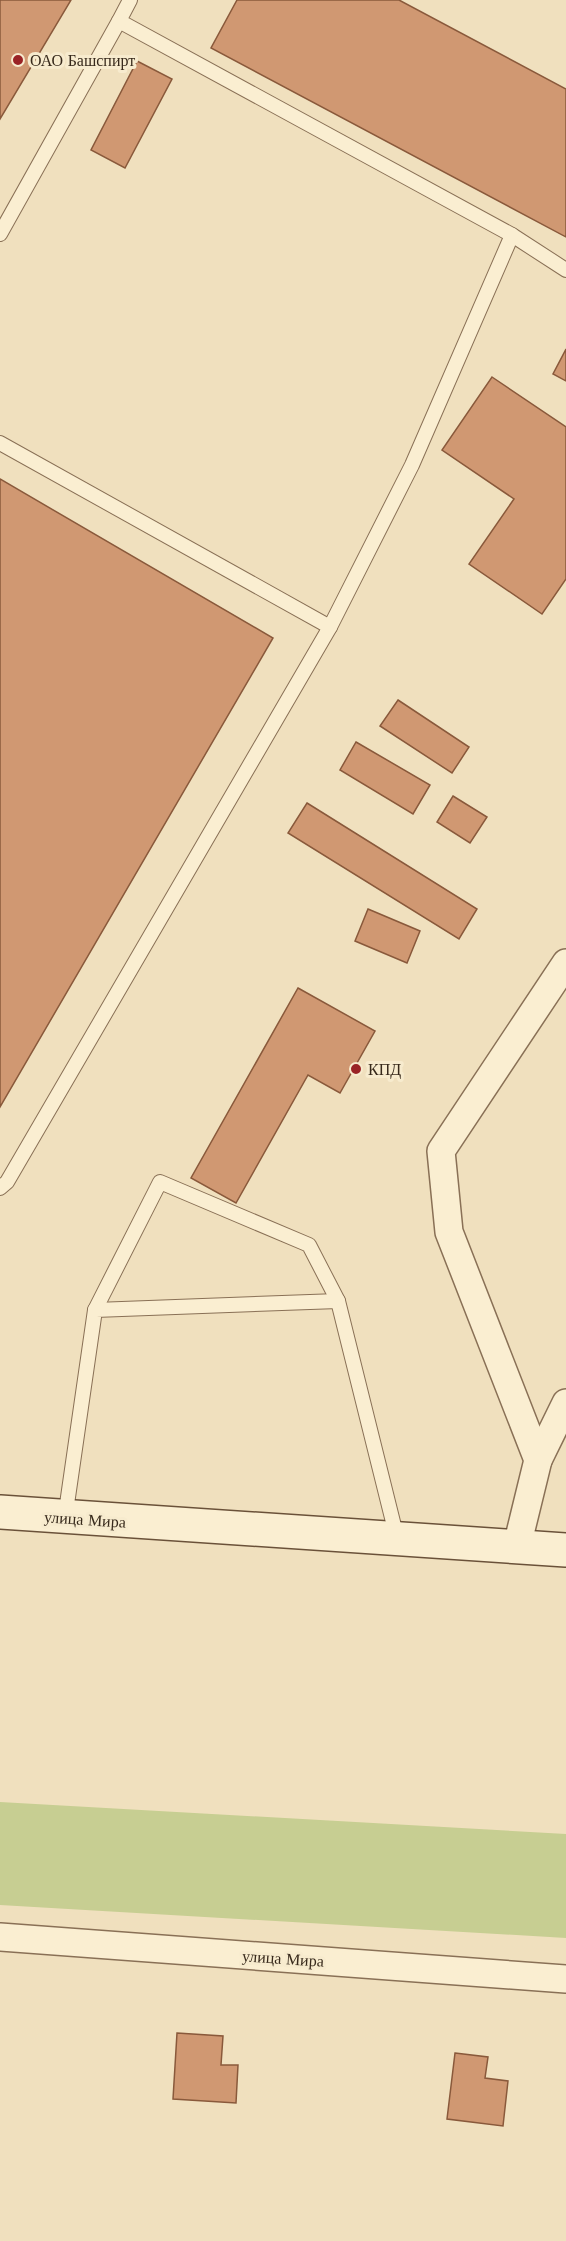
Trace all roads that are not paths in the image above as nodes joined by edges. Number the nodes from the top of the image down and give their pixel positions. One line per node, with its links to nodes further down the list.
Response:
1 (130, 0): 2 (lane)
2 (119, 21): 3 (lane); 4 (lane)
3 (0, 234)
4 (512, 235): 5 (lane); 7 (lane)
5 (566, 270)
6 (0, 443): 7 (lane)
7 (330, 627): 9 (lane)
8 (566, 963): 13 (street)
9 (0, 1188)
10 (338, 1301): 11 (lane); 11 (lane); 16 (lane)
11 (95, 1310): 15 (lane)
12 (566, 1403): 13 (street)
13 (538, 1460): 17 (street)
14 (0, 1512): 15 (main road, улица Мира)
15 (65, 1518): 16 (main road, улица Мира)
16 (397, 1538): 17 (main road, улица Мира)
17 (517, 1546): 18 (main road, улица Мира)
18 (566, 1550)
19 (0, 1937): 20 (street, улица Мира)
20 (566, 1979)

